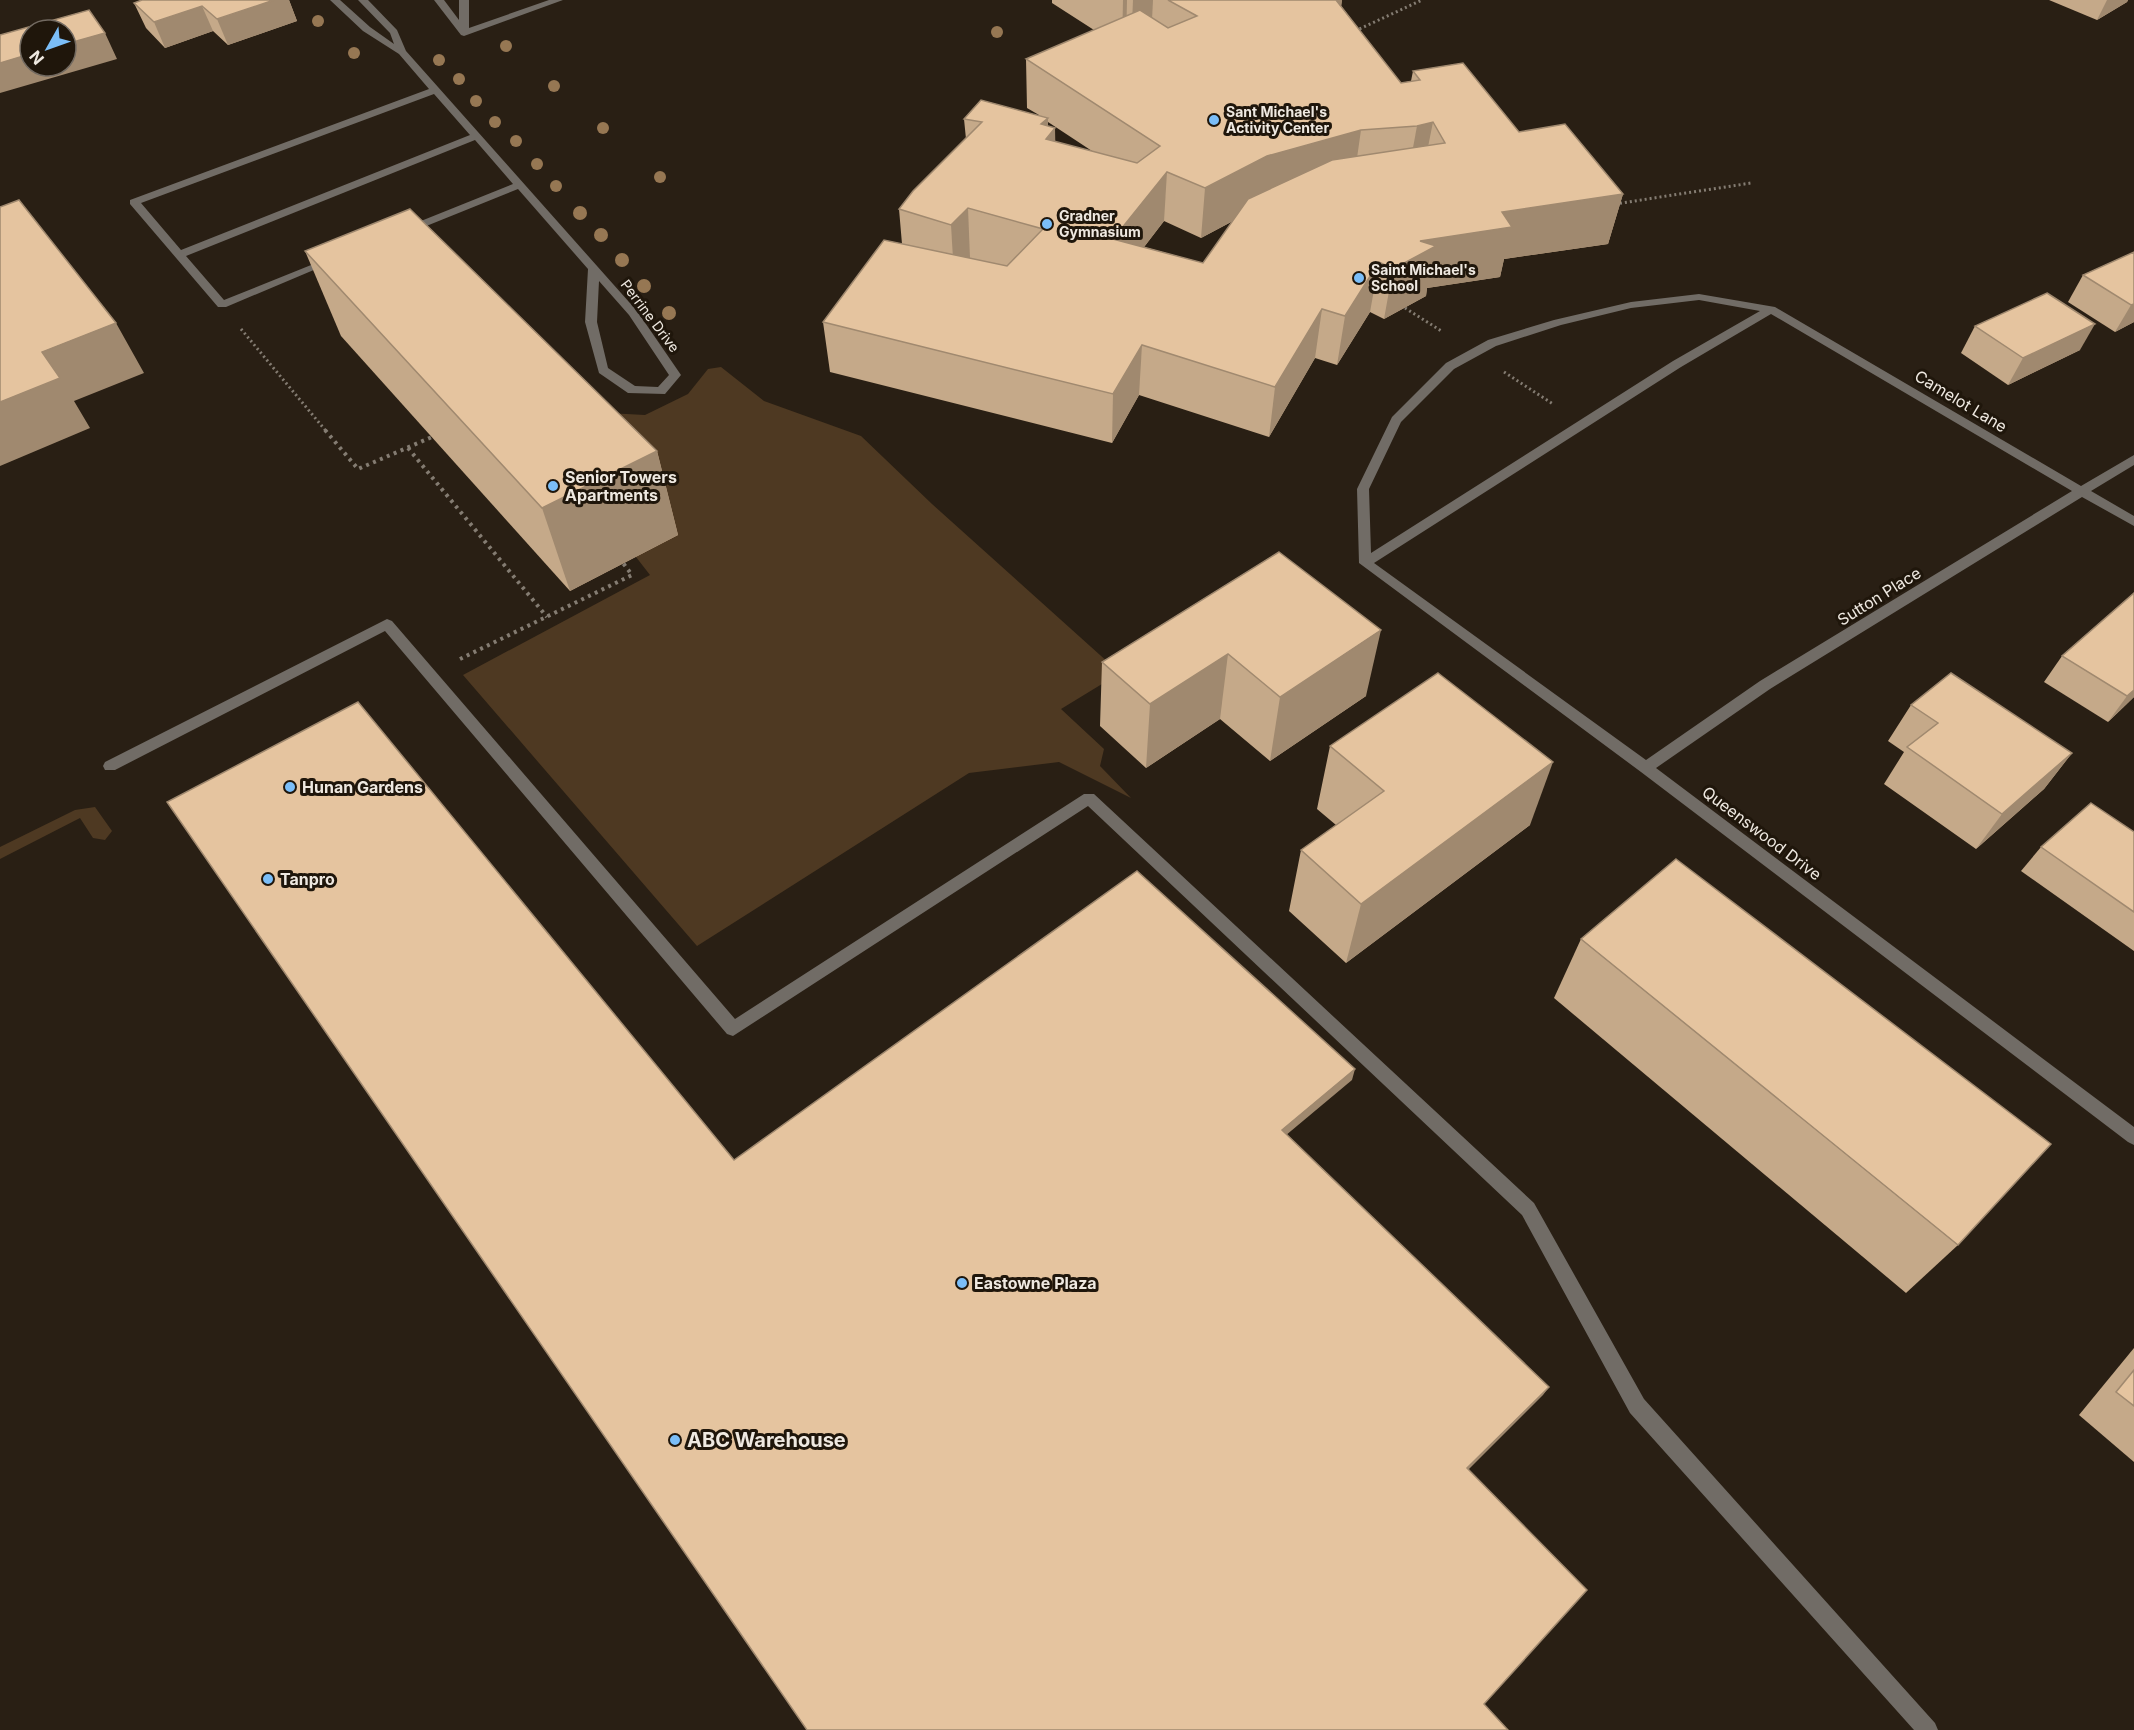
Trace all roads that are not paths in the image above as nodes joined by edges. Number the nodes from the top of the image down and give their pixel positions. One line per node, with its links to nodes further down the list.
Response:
1 (335, 0): 7 (street, Perrine Drive)
2 (363, 0): 7 (street, Perrine Drive)
3 (439, 0): 6 (street)
4 (464, 0): 6 (street)
5 (558, 0): 6 (street)
6 (464, 33)
7 (402, 52): 8 (street, Perrine Drive)
8 (436, 90): 9 (street, Perrine Drive); 12 (street)
9 (476, 136): 10 (street, Perrine Drive); 12 (street)
10 (519, 185): 11 (street); 14 (street, Perrine Drive)
11 (398, 234)
12 (178, 255): 13 (street)
13 (343, 256)
14 (594, 269): 14 (street, Perrine Drive)
15 (1771, 309): 17 (street, Camelot Lane); 19 (street); 19 (street)
16 (2134, 459): 17 (street, Sutton Place)
17 (2081, 492): 18 (street, Camelot Lane); 21 (street, Sutton Place)
18 (2134, 522)
19 (1365, 563): 21 (street, Queenswood Drive)
20 (110, 766): 23 (street)
21 (1646, 768): 22 (street, Queenswood Drive)
22 (2134, 1137)
23 (1928, 1730)

